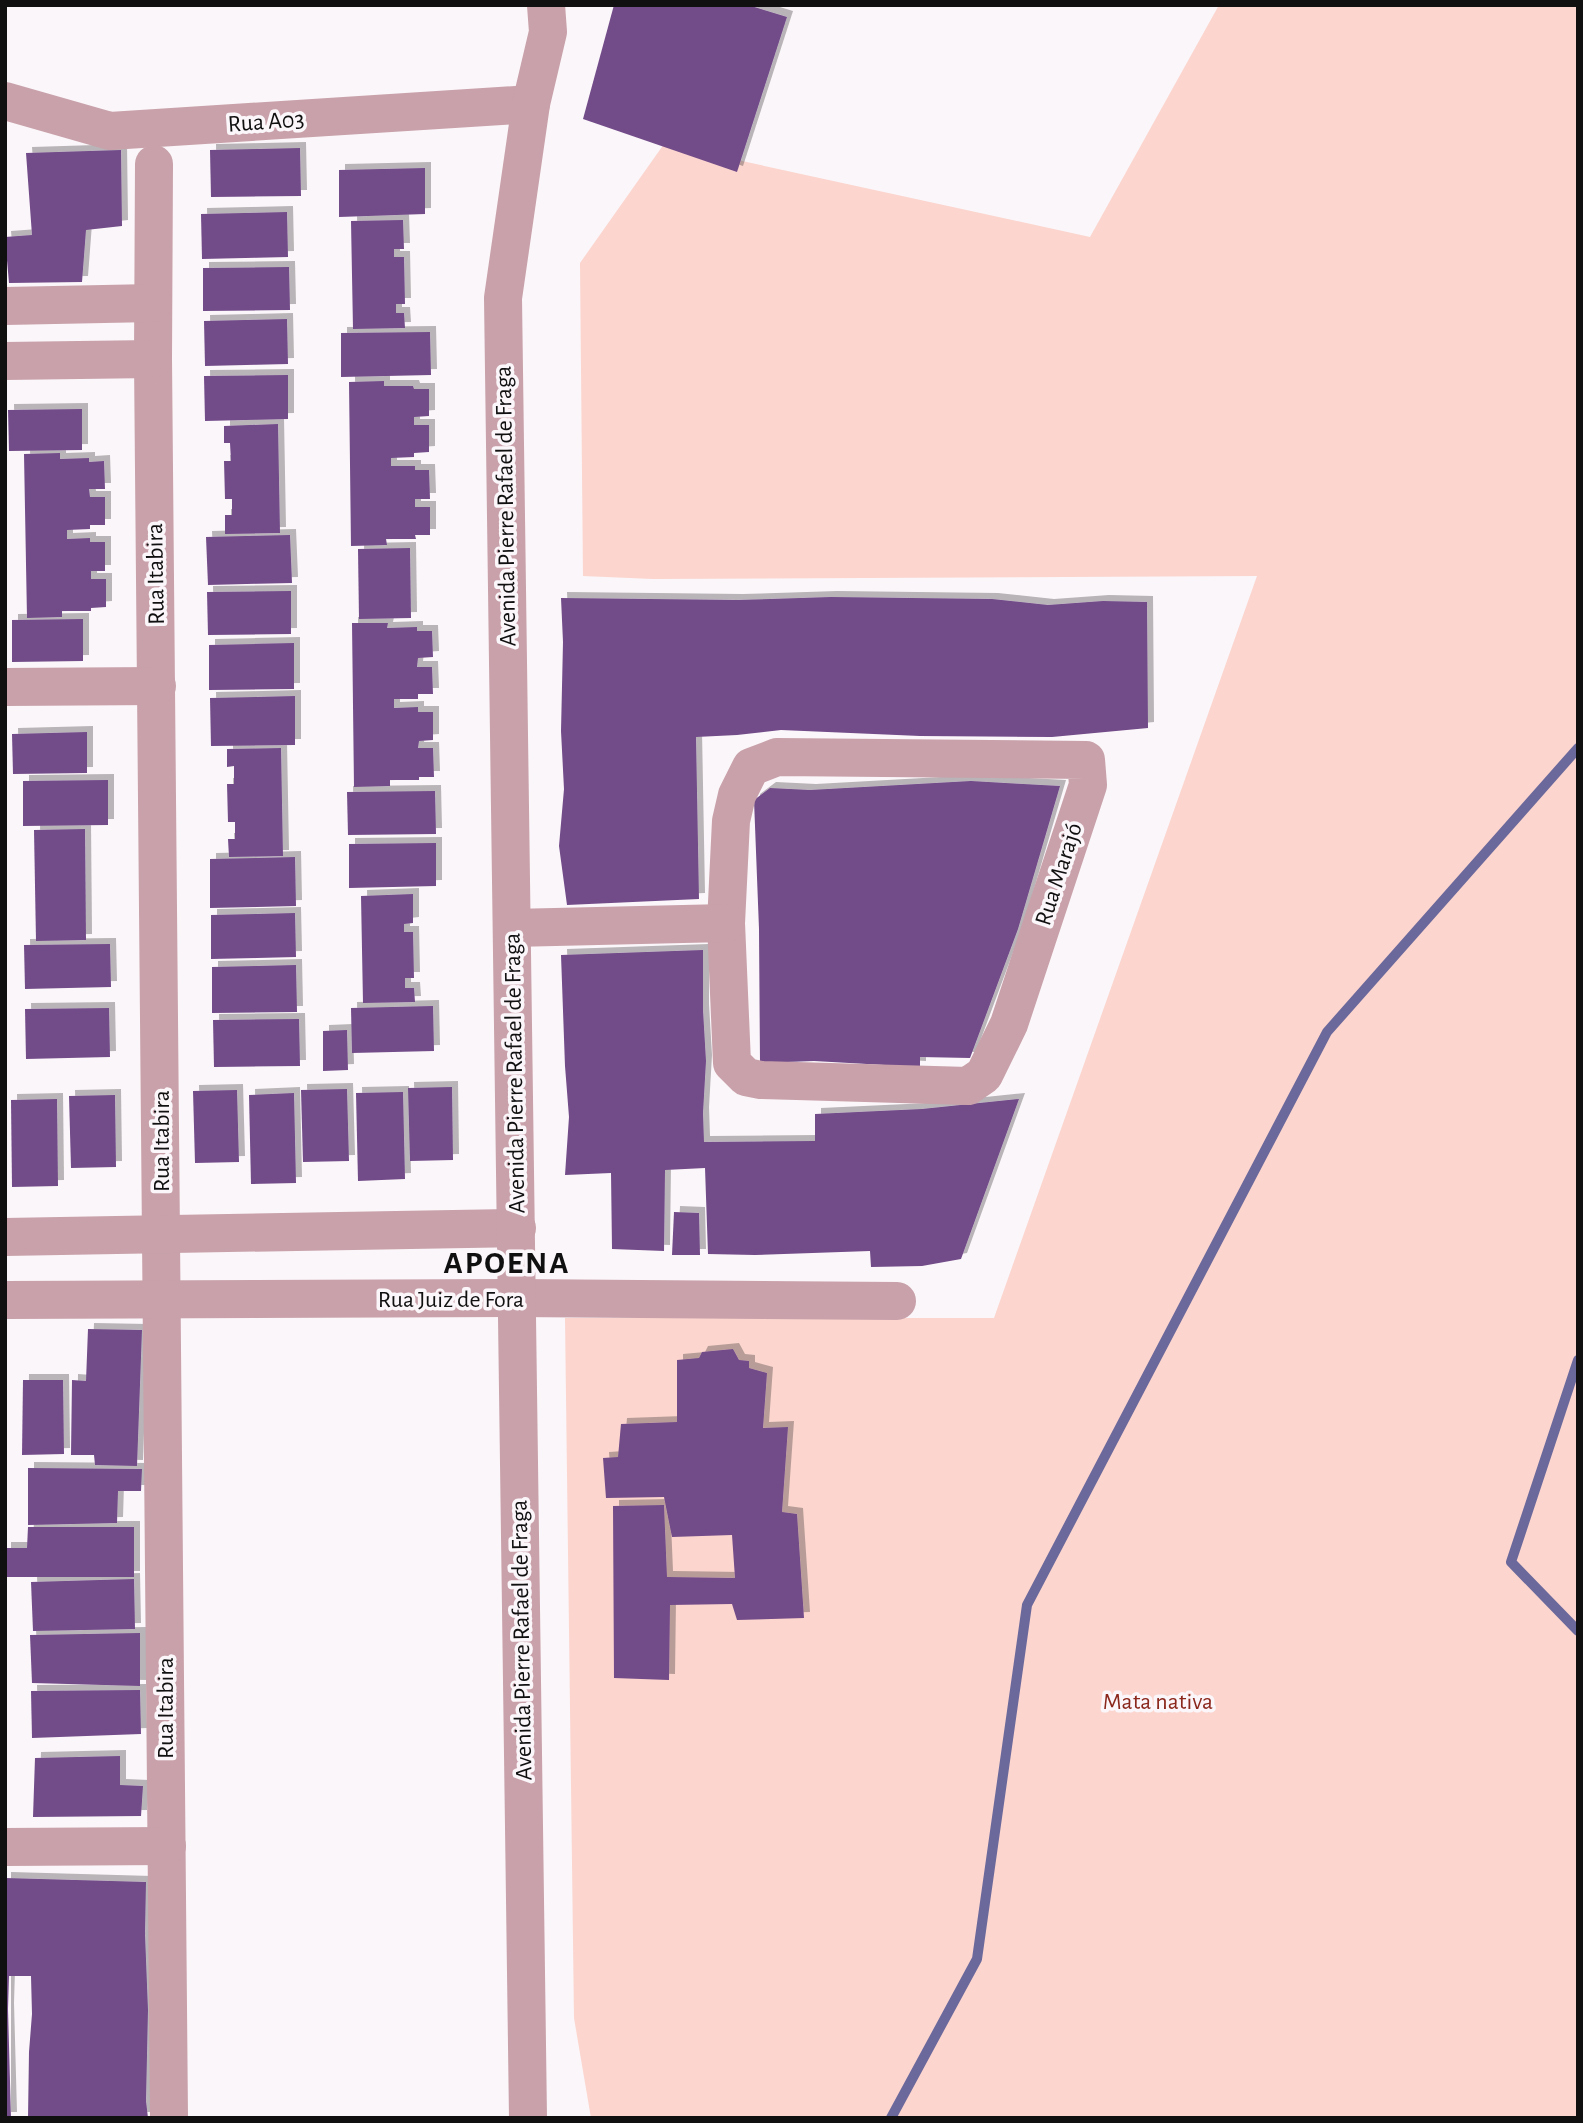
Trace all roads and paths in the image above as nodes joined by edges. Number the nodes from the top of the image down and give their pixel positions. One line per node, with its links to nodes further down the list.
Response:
1 (555, 14): 3 (street, Avenida Pierre Rafael de Fraga)
2 (5, 101): 3 (street, Rua A03)
3 (531, 104): 12 (street, Avenida Pierre Rafael de Fraga)
4 (154, 163): 5 (street, Rua Itabira)
5 (153, 303): 6 (street); 7 (street, Rua Itabira)
6 (5, 306)
7 (153, 359): 8 (street); 9 (street, Rua Itabira)
8 (5, 361)
9 (157, 686): 10 (street); 14 (street, Rua Itabira)
10 (5, 687)
11 (726, 923): 11 (street, Rua Marajó); 12 (street)
12 (512, 928): 13 (street, Avenida Pierre Rafael de Fraga)
13 (517, 1228): 14 (street); 16 (street, Avenida Pierre Rafael de Fraga)
14 (162, 1234): 15 (street); 18 (street, Rua Itabira)
15 (5, 1237)
16 (516, 1298): 18 (street, Rua Juiz de Fora); 19 (street, Rua Juiz de Fora); 23 (street, Avenida Pierre Rafael de Fraga)
17 (5, 1300): 18 (street, Rua Juiz de Fora)
18 (162, 1300): 20 (street, Rua Itabira)
19 (897, 1301)
20 (167, 1846): 21 (street); 22 (street, Rua Itabira)
21 (5, 1847)
22 (169, 2118)
23 (528, 2118)

